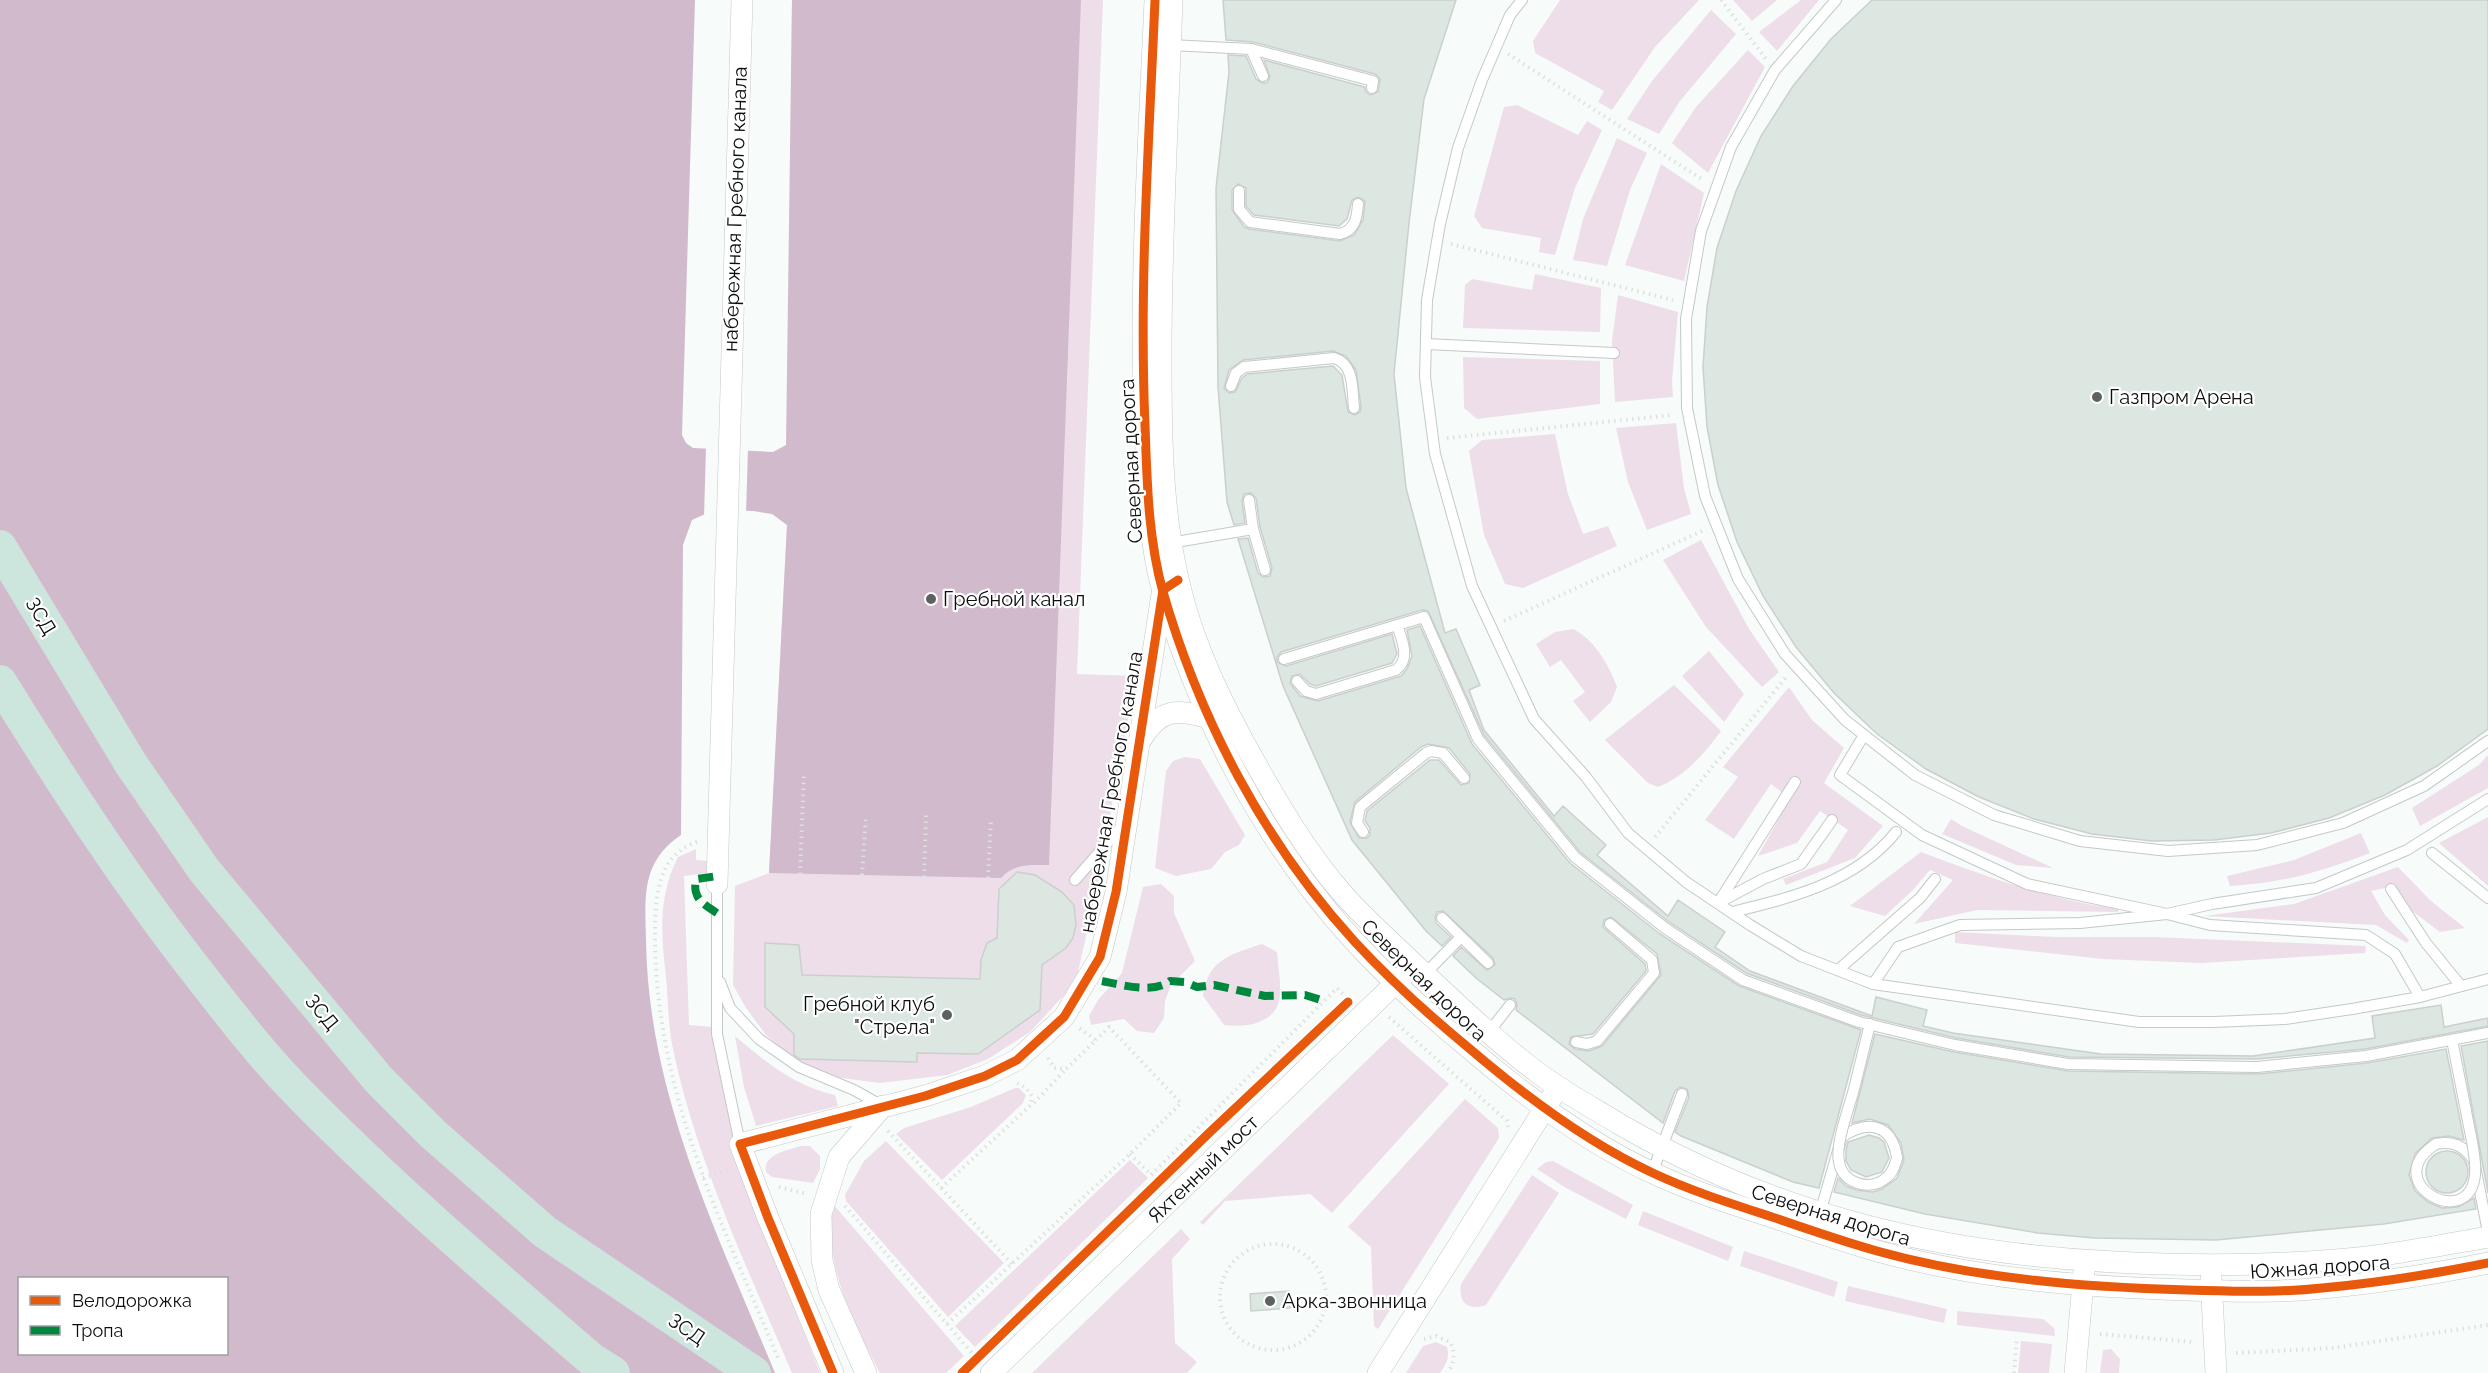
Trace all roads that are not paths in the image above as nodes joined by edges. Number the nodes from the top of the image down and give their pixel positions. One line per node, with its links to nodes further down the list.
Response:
1 (742, 0): 40 (street, набережная Гребного канала)
2 (1155, 0): 21 (street, Северная дорога)
3 (1172, 0): 6 (street, Северная дорога)
4 (1522, 0): 12 (lane)
5 (1836, 0): 27 (lane)
6 (1170, 45): 7 (lane); 18 (street, Северная дорога)
7 (1251, 49): 8 (lane); 9 (lane)
8 (1263, 76)
9 (1372, 88)
10 (1239, 196): 11 (lane)
11 (1358, 204)
12 (1426, 344): 13 (lane); 43 (lane)
13 (1614, 353)
14 (1231, 385): 15 (lane)
15 (1354, 408)
16 (1249, 500): 17 (lane)
17 (1253, 530): 18 (lane); 20 (lane)
18 (1170, 543): 21 (street, Северная дорога)
19 (0, 547): 81 (highway, ЗСД)
20 (1265, 570)
21 (1170, 585): 26 (street, Северная дорога); 28 (street, набережная Гребного канала)
22 (1397, 625): 23 (lane); 25 (lane); 59 (lane)
23 (1284, 658)
24 (0, 682): 83 (highway)
25 (1298, 682)
26 (1218, 714): 28 (street, набережная Гребного канала); 50 (street, Северная дорога); 54 (street, Северная дорога)
27 (1864, 735): 29 (lane); 45 (lane)
28 (1140, 741): 33 (street, набережная Гребного канала)
29 (2488, 741)
30 (1464, 778): 35 (lane)
31 (1795, 782): 43 (lane)
32 (2488, 799): 45 (lane)
33 (1128, 819): 39 (lane); 66 (street, набережная Гребного канала)
34 (1832, 820): 43 (lane)
35 (1361, 830)
36 (1896, 832): 44 (lane)
37 (2432, 853): 42 (lane)
38 (1935, 879): 51 (lane)
39 (1075, 880)
40 (717, 884): 52 (lane)
41 (2391, 889): 56 (lane)
42 (2488, 898)
43 (1718, 903): 44 (lane)
44 (1732, 912): 51 (lane)
45 (2167, 914): 55 (lane); 57 (lane)
46 (1442, 918): 48 (lane)
47 (1610, 924): 63 (lane)
48 (1460, 938): 49 (lane); 50 (lane)
49 (1488, 963)
50 (1420, 969): 54 (street, Яхтенный мост); 60 (street, Северная дорога)
51 (1838, 970): 55 (lane)
52 (717, 976): 66 (lane); 68 (lane)
53 (2488, 979): 56 (lane)
54 (1395, 984): 67 (street, Северная дорога); 82 (street, Яхтенный мост)
55 (1873, 984): 57 (lane)
56 (2461, 986): 57 (lane)
57 (2420, 997)
58 (1510, 1005): 60 (lane)
59 (1870, 1024): 62 (lane); 71 (lane, bridge)
60 (1489, 1032): 64 (street, Северная дорога)
61 (2488, 1033): 62 (lane)
62 (2452, 1040): 72 (lane, bridge)
63 (1576, 1042)
64 (1558, 1087): 67 (street); 69 (street, Северная дорога)
65 (1682, 1094): 69 (lane)
66 (883, 1106): 68 (street, набережная Гребного канала); 85 (street)
67 (1544, 1108): 70 (street, Северная дорога); 86 (street)
68 (740, 1144): 84 (street)
69 (1661, 1148): 70 (lane); 71 (street, Северная дорога)
70 (1652, 1173): 71 (street, Северная дорога)
71 (1819, 1223): 74 (street, Северная дорога); 78 (street, Северная дорога)
72 (2488, 1232)
73 (2488, 1237): 77 (street, Южная дорога)
74 (2085, 1260): 76 (street, Северная дорога); 78 (street)
75 (2488, 1263): 80 (street, Южная дорога)
76 (2155, 1264): 77 (street, Южная дорога)
77 (2210, 1265): 80 (street)
78 (2084, 1284): 79 (street, Северная дорога); 87 (street)
79 (2154, 1289): 80 (street, Южная дорога)
80 (2212, 1291): 88 (street)
81 (767, 1368)
82 (986, 1369)
83 (613, 1373)
84 (833, 1373)
85 (866, 1373)
86 (1378, 1373)
87 (2074, 1373)
88 (2216, 1373)

